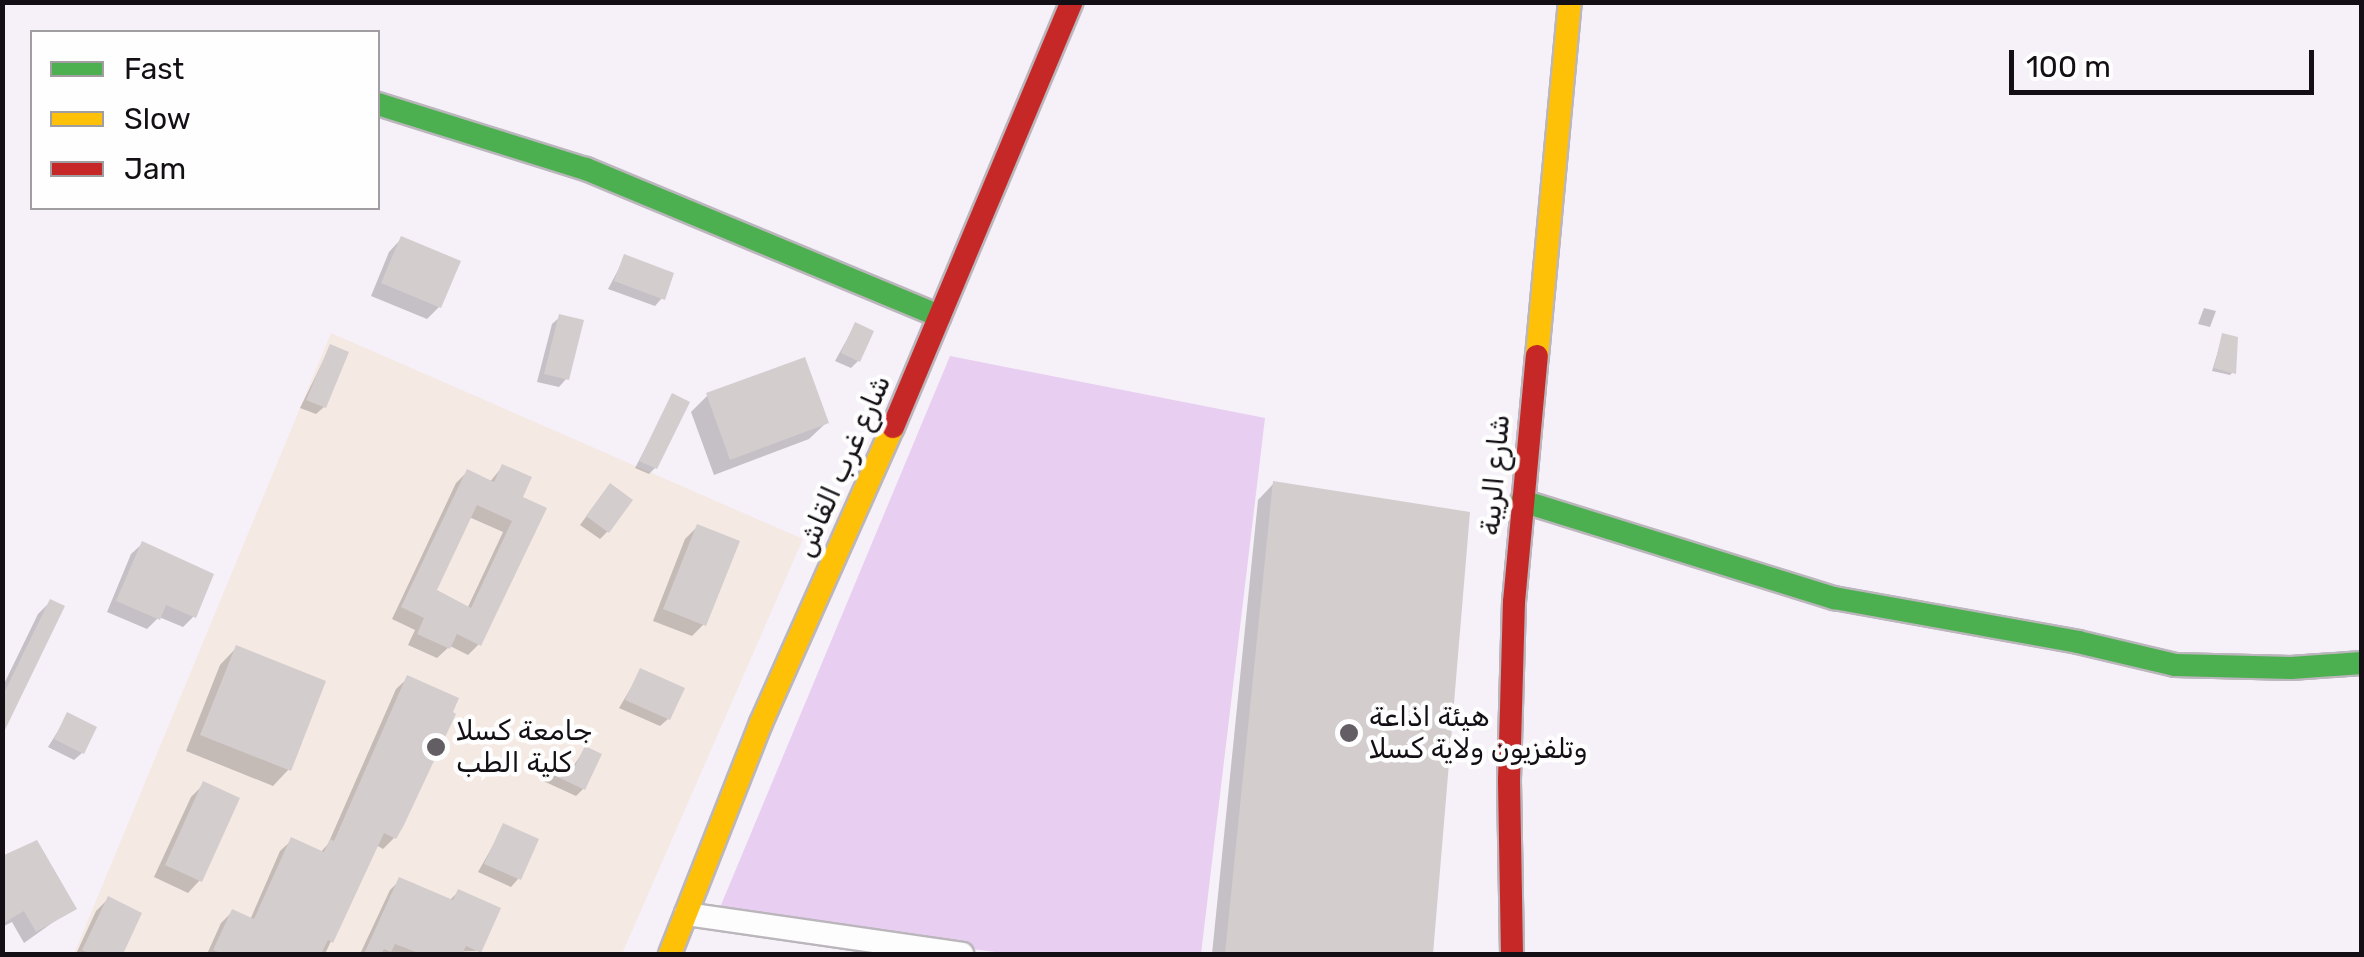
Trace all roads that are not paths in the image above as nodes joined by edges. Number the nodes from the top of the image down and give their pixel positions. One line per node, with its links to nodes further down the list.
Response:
1 (1072, 2): 4 (main road, شارع غرب القاش)
2 (1570, 2): 5 (main road, شارع الريبة)
3 (380, 105): 4 (main road)
4 (940, 316): 7 (main road, شارع غرب القاش)
5 (1522, 502): 6 (main road); 10 (main road, شارع الريبة)
6 (2362, 663)
7 (686, 914): 8 (main road, شارع غرب القاش); 9 (street)
8 (670, 954)
9 (962, 954)
10 (1512, 954)

